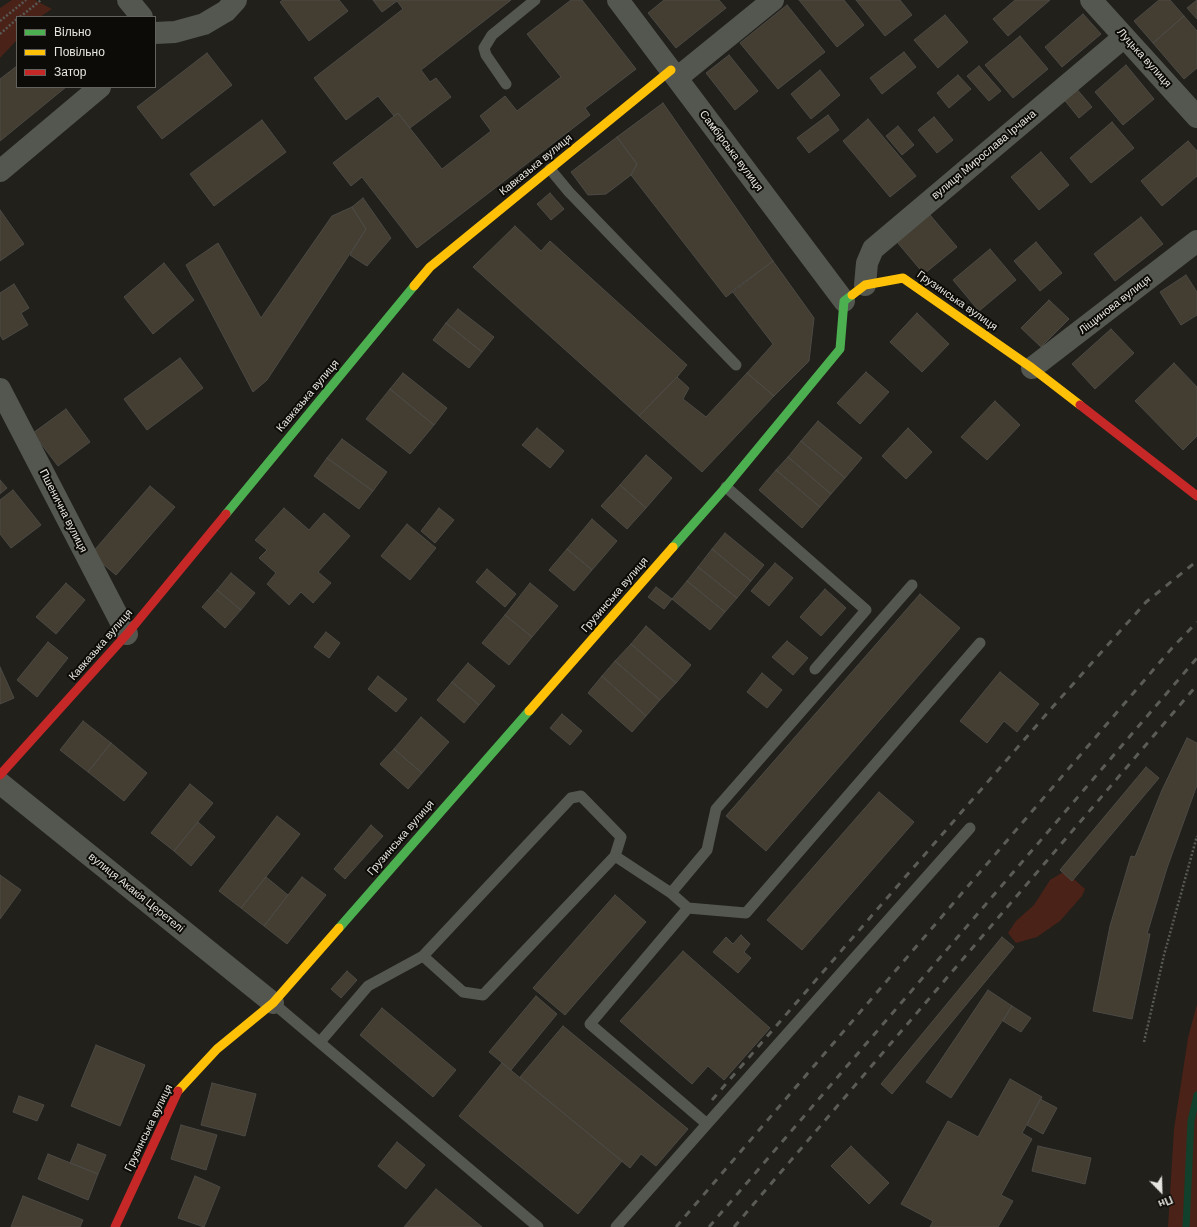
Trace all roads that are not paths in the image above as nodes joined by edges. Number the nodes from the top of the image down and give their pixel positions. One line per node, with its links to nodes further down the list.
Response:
1 (128, 0): 7 (street)
2 (236, 0): 8 (street)
3 (535, 0): 11 (lane)
4 (618, 0): 10 (street, Самбірська вулиця)
5 (773, 0): 10 (street)
6 (1090, 0): 9 (street, Луцька вулиця)
7 (141, 16)
8 (156, 33)
9 (1124, 37): 13 (street, Луцька вулиця); 17 (street, вулиця Мирослава Ірчана)
10 (674, 74): 14 (street, Кавказька вулиця); 18 (street, Самбірська вулиця)
11 (506, 84)
12 (99, 88): 15 (street)
13 (1197, 117)
14 (550, 169): 19 (lane); 25 (street, Кавказька вулиця)
15 (0, 171)
16 (1197, 241): 20 (street, Ліщинова вулиця)
17 (865, 285): 18 (street, Грузинська вулиця); 20 (street, Грузинська вулиця)
18 (844, 301): 22 (street, Грузинська вулиця)
19 (736, 365)
20 (1032, 368): 23 (street, Грузинська вулиця)
21 (0, 389): 25 (street, Пшенична вулиця)
22 (726, 488): 27 (lane); 35 (street, Грузинська вулиця)
23 (1197, 496)
24 (912, 586): 32 (lane)
25 (127, 634): 28 (street, Кавказька вулиця)
26 (980, 643): 33 (lane)
27 (815, 669)
28 (0, 775)
29 (0, 783): 35 (street, вулиця Акакія Церетелі)
30 (970, 828): 37 (lane)
31 (615, 856): 32 (lane); 34 (lane); 34 (lane)
32 (671, 893): 33 (lane)
33 (688, 908): 37 (lane)
34 (423, 956): 36 (lane)
35 (272, 1003): 36 (lane); 38 (street, Грузинська вулиця)
36 (320, 1042): 39 (lane)
37 (707, 1124): 40 (lane)
38 (115, 1227)
39 (538, 1227)
40 (616, 1227)

